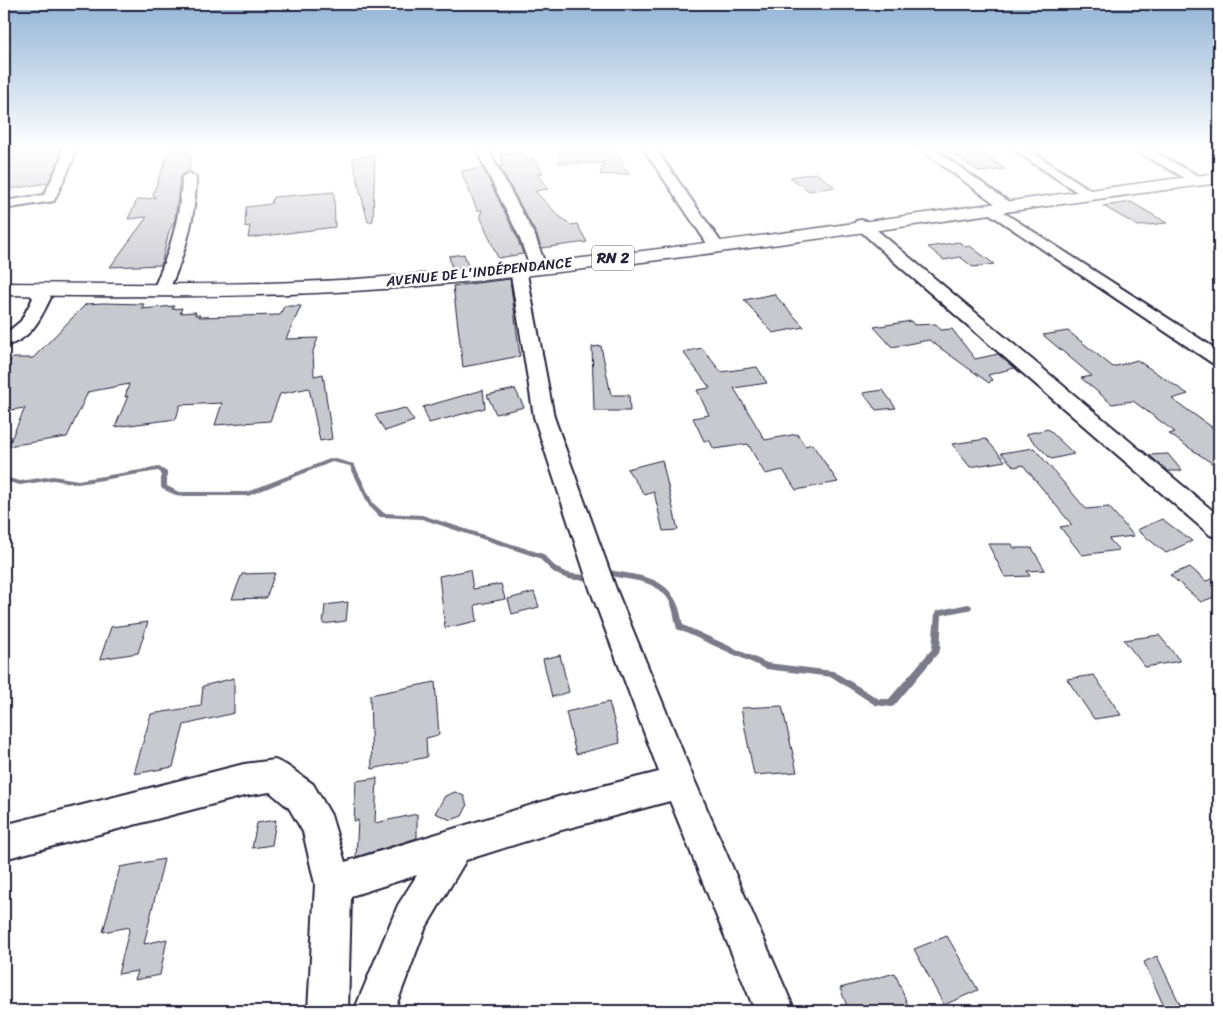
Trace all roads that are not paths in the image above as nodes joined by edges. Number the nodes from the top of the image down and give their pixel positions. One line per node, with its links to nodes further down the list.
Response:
1 (50, 195): 7 (street)
2 (188, 195): 14 (street)
3 (506, 195): 11 (street)
4 (683, 195): 10 (street)
5 (984, 195): 8 (street)
6 (1088, 195): 8 (main road, AVENUE DE L'INDÉPENDANCE / RN 2)
7 (4, 205)
8 (1000, 208): 9 (main road, AVENUE DE L'INDÉPENDANCE / RN 2); 16 (street)
9 (862, 224): 10 (main road, AVENUE DE L'INDÉPENDANCE / RN 2); 17 (street)
10 (715, 245): 11 (main road, AVENUE DE L'INDÉPENDANCE / RN 2)
11 (528, 268): 14 (main road, AVENUE DE L'INDÉPENDANCE / RN 2); 18 (street)
12 (4, 289): 13 (main road, AVENUE DE L'INDÉPENDANCE / RN 2)
13 (33, 289): 14 (main road, AVENUE DE L'INDÉPENDANCE / RN 2); 15 (street)
14 (161, 290)
15 (4, 341)
16 (1219, 358)
17 (1219, 529)
18 (679, 783): 20 (street); 24 (street)
19 (4, 842): 21 (street)
20 (454, 848): 21 (street); 23 (street)
21 (333, 884): 22 (street)
22 (328, 1011)
23 (374, 1011)
24 (775, 1011)

